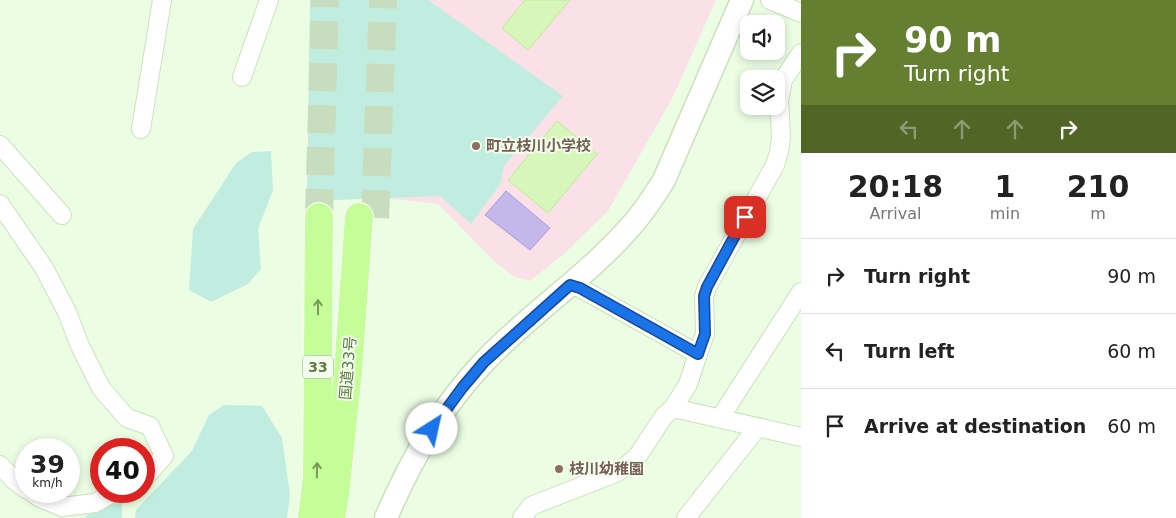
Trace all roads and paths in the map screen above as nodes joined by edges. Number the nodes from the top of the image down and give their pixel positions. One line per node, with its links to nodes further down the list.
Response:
1 (162, 0): 8 (street)
2 (269, 0): 7 (street)
3 (742, 0): 14 (street)
4 (770, 0): 5 (street)
5 (801, 13)
6 (801, 53): 16 (street)
7 (242, 77)
8 (142, 129)
9 (0, 145): 11 (street)
10 (0, 204): 22 (street)
11 (62, 215)
12 (319, 217): 28 (highway, 33, one-way to 12)
13 (367, 218): 26 (highway)
14 (570, 285): 16 (street); 29 (street)
15 (801, 292): 18 (street)
16 (698, 354): 17 (street)
17 (673, 408): 18 (street); 27 (street)
18 (720, 418): 19 (street)
19 (757, 428): 20 (street); 30 (street)
20 (801, 437)
21 (0, 465): 23 (street)
22 (155, 466)
23 (15, 481)
24 (52, 503): 25 (street)
25 (95, 503)
26 (333, 506)
27 (526, 517)
28 (312, 518)
29 (386, 518)
30 (686, 518)

